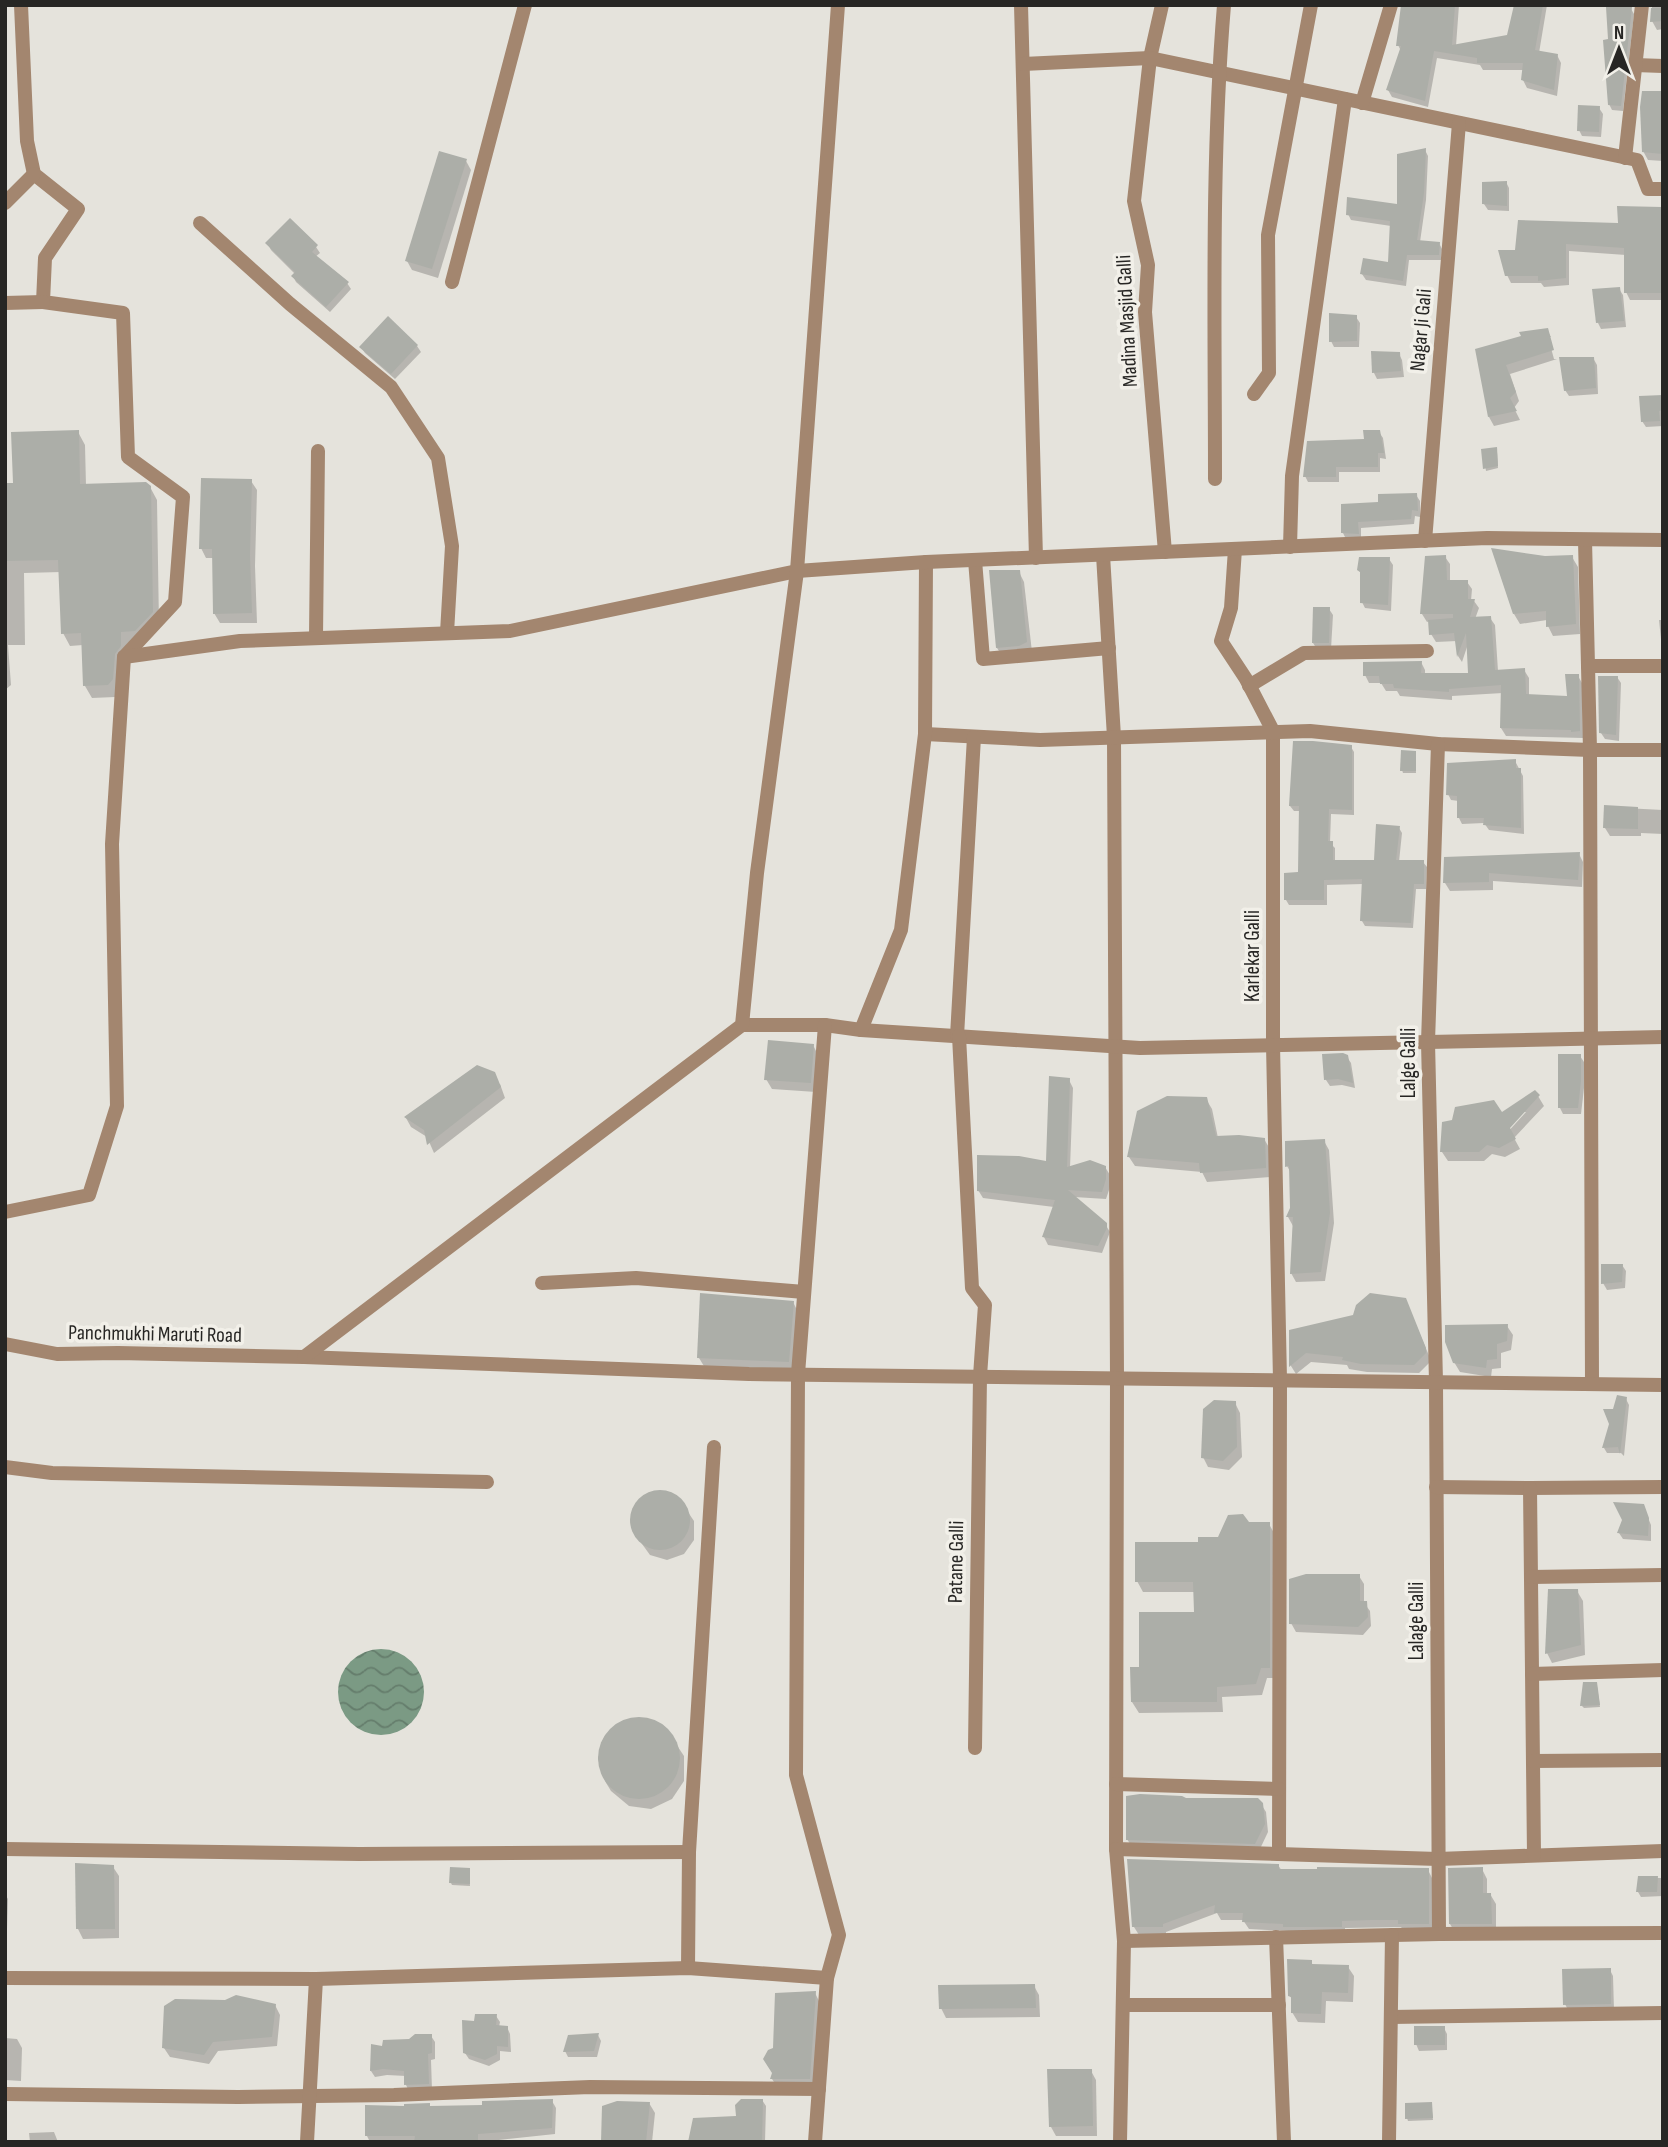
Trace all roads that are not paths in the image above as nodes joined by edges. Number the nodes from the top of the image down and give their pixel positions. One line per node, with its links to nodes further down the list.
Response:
1 (21, 5): 20 (street)
2 (525, 5): 24 (street)
3 (838, 5): 40 (street)
4 (1021, 5): 11 (street)
5 (1162, 5): 10 (street, Madina Masjid Galli)
6 (1224, 5): 14 (street)
7 (1311, 5): 15 (street)
8 (1391, 5): 17 (street)
9 (1642, 5): 12 (street)
10 (1150, 58): 11 (street); 14 (street); 35 (street, Madina Masjid Galli)
11 (1023, 64): 37 (street)
12 (1635, 65): 13 (street); 19 (street)
13 (1663, 66)
14 (1219, 73): 15 (street); 29 (street)
15 (1296, 89): 16 (street); 27 (street)
16 (1345, 99): 17 (street); 33 (street)
17 (1362, 103): 18 (street)
18 (1459, 123): 19 (street); 32 (street, Nagar Ji Gali)
19 (1625, 158): 21 (street)
20 (34, 174): 22 (street); 25 (street)
21 (1655, 189)
22 (5, 203)
23 (200, 223): 41 (street)
24 (452, 282)
25 (43, 302): 26 (street); 45 (street)
26 (5, 303)
27 (1254, 394)
28 (318, 451): 42 (street)
29 (1215, 479)
30 (1585, 540): 31 (street); 32 (street); 46 (street)
31 (1663, 540)
32 (1425, 541): 33 (street)
33 (1290, 547): 34 (street)
34 (1236, 549): 35 (street); 48 (street, Karlekar Galli)
35 (1165, 552): 36 (street)
36 (1103, 555): 37 (street); 43 (street)
37 (1036, 558): 38 (street)
38 (975, 560): 39 (street); 43 (street)
39 (926, 562): 40 (street); 50 (street)
40 (797, 571): 41 (street); 56 (street)
41 (447, 633): 42 (street)
42 (316, 638): 45 (street)
43 (1109, 648): 52 (street)
44 (1427, 651): 48 (street)
45 (124, 657): 65 (street)
46 (1588, 666): 47 (street); 54 (street)
47 (1663, 667)
48 (1249, 686): 49 (street, Karlekar Galli)
49 (1273, 731): 52 (street); 53 (street); 63 (street, Karlekar Galli)
50 (925, 734): 51 (street); 58 (street)
51 (974, 737): 52 (street); 59 (street, Patane Galli)
52 (1114, 737): 64 (street)
53 (1438, 744): 54 (street); 62 (street, Lalge Galli)
54 (1590, 750): 55 (street); 61 (street)
55 (1663, 750)
56 (742, 1025): 57 (street); 69 (street)
57 (825, 1025): 58 (street); 67 (street)
58 (861, 1030): 59 (street)
59 (958, 1036): 64 (street); 71 (street, Patane Galli)
60 (1663, 1037): 61 (street)
61 (1592, 1039): 62 (street); 75 (street)
62 (1428, 1042): 63 (street); 74 (street, Lalge Galli)
63 (1273, 1045): 64 (street); 73 (street, Karlekar Galli)
64 (1115, 1046): 72 (street)
65 (5, 1212)
66 (542, 1283): 67 (street)
67 (804, 1292): 70 (street)
68 (5, 1344): 69 (street, Panchmukhi Maruti Road)
69 (304, 1357): 70 (street, Panchmukhi Maruti Road)
70 (798, 1374): 71 (street, Panchmukhi Maruti Road); 106 (street)
71 (980, 1376): 72 (street, Panchmukhi Maruti Road); 87 (street, Patane Galli)
72 (1117, 1378): 73 (street, Panchmukhi Maruti Road); 90 (street)
73 (1280, 1380): 74 (street, Panchmukhi Maruti Road); 91 (street, Karlekar Galli)
74 (1436, 1382): 75 (street, Panchmukhi Maruti Road); 80 (street, Lalage Galli)
75 (1592, 1384): 76 (street, Panchmukhi Maruti Road)
76 (1663, 1385)
77 (713, 1447): 95 (street)
78 (5, 1467): 79 (street)
79 (487, 1482)
80 (1436, 1487): 82 (street); 98 (street, Lalage Galli)
81 (1663, 1487): 82 (street)
82 (1530, 1488): 84 (street)
83 (1663, 1575): 84 (street)
84 (1531, 1577): 86 (street)
85 (1663, 1670): 86 (street)
86 (1532, 1674): 89 (street)
87 (975, 1748)
88 (1663, 1760): 89 (street)
89 (1533, 1761): 97 (street)
90 (1116, 1784): 91 (street); 93 (street)
91 (1279, 1789): 96 (street, Karlekar Galli)
92 (5, 1849): 95 (street)
93 (1116, 1849): 96 (street); 103 (street)
94 (1663, 1851): 97 (street)
95 (689, 1852): 104 (street)
96 (1279, 1854): 98 (street)
97 (1534, 1855): 98 (street)
98 (1438, 1859): 100 (street, Lalage Galli)
99 (1663, 1933): 100 (street)
100 (1439, 1934): 101 (street)
101 (1392, 1935): 102 (street); 111 (street)
102 (1276, 1937): 103 (street); 109 (street)
103 (1124, 1941): 108 (street)
104 (688, 1968): 106 (street); 107 (street)
105 (5, 1978): 107 (street)
106 (827, 1978): 112 (street)
107 (316, 1979): 114 (street)
108 (1123, 2005): 109 (street); 117 (street)
109 (1279, 2005): 118 (street)
110 (1663, 2013): 111 (street)
111 (1391, 2017): 119 (street)
112 (819, 2089): 114 (street); 116 (street)
113 (5, 2094): 114 (street)
114 (309, 2096): 115 (street)
115 (307, 2142)
116 (815, 2142)
117 (1120, 2142)
118 (1284, 2142)
119 (1389, 2142)

